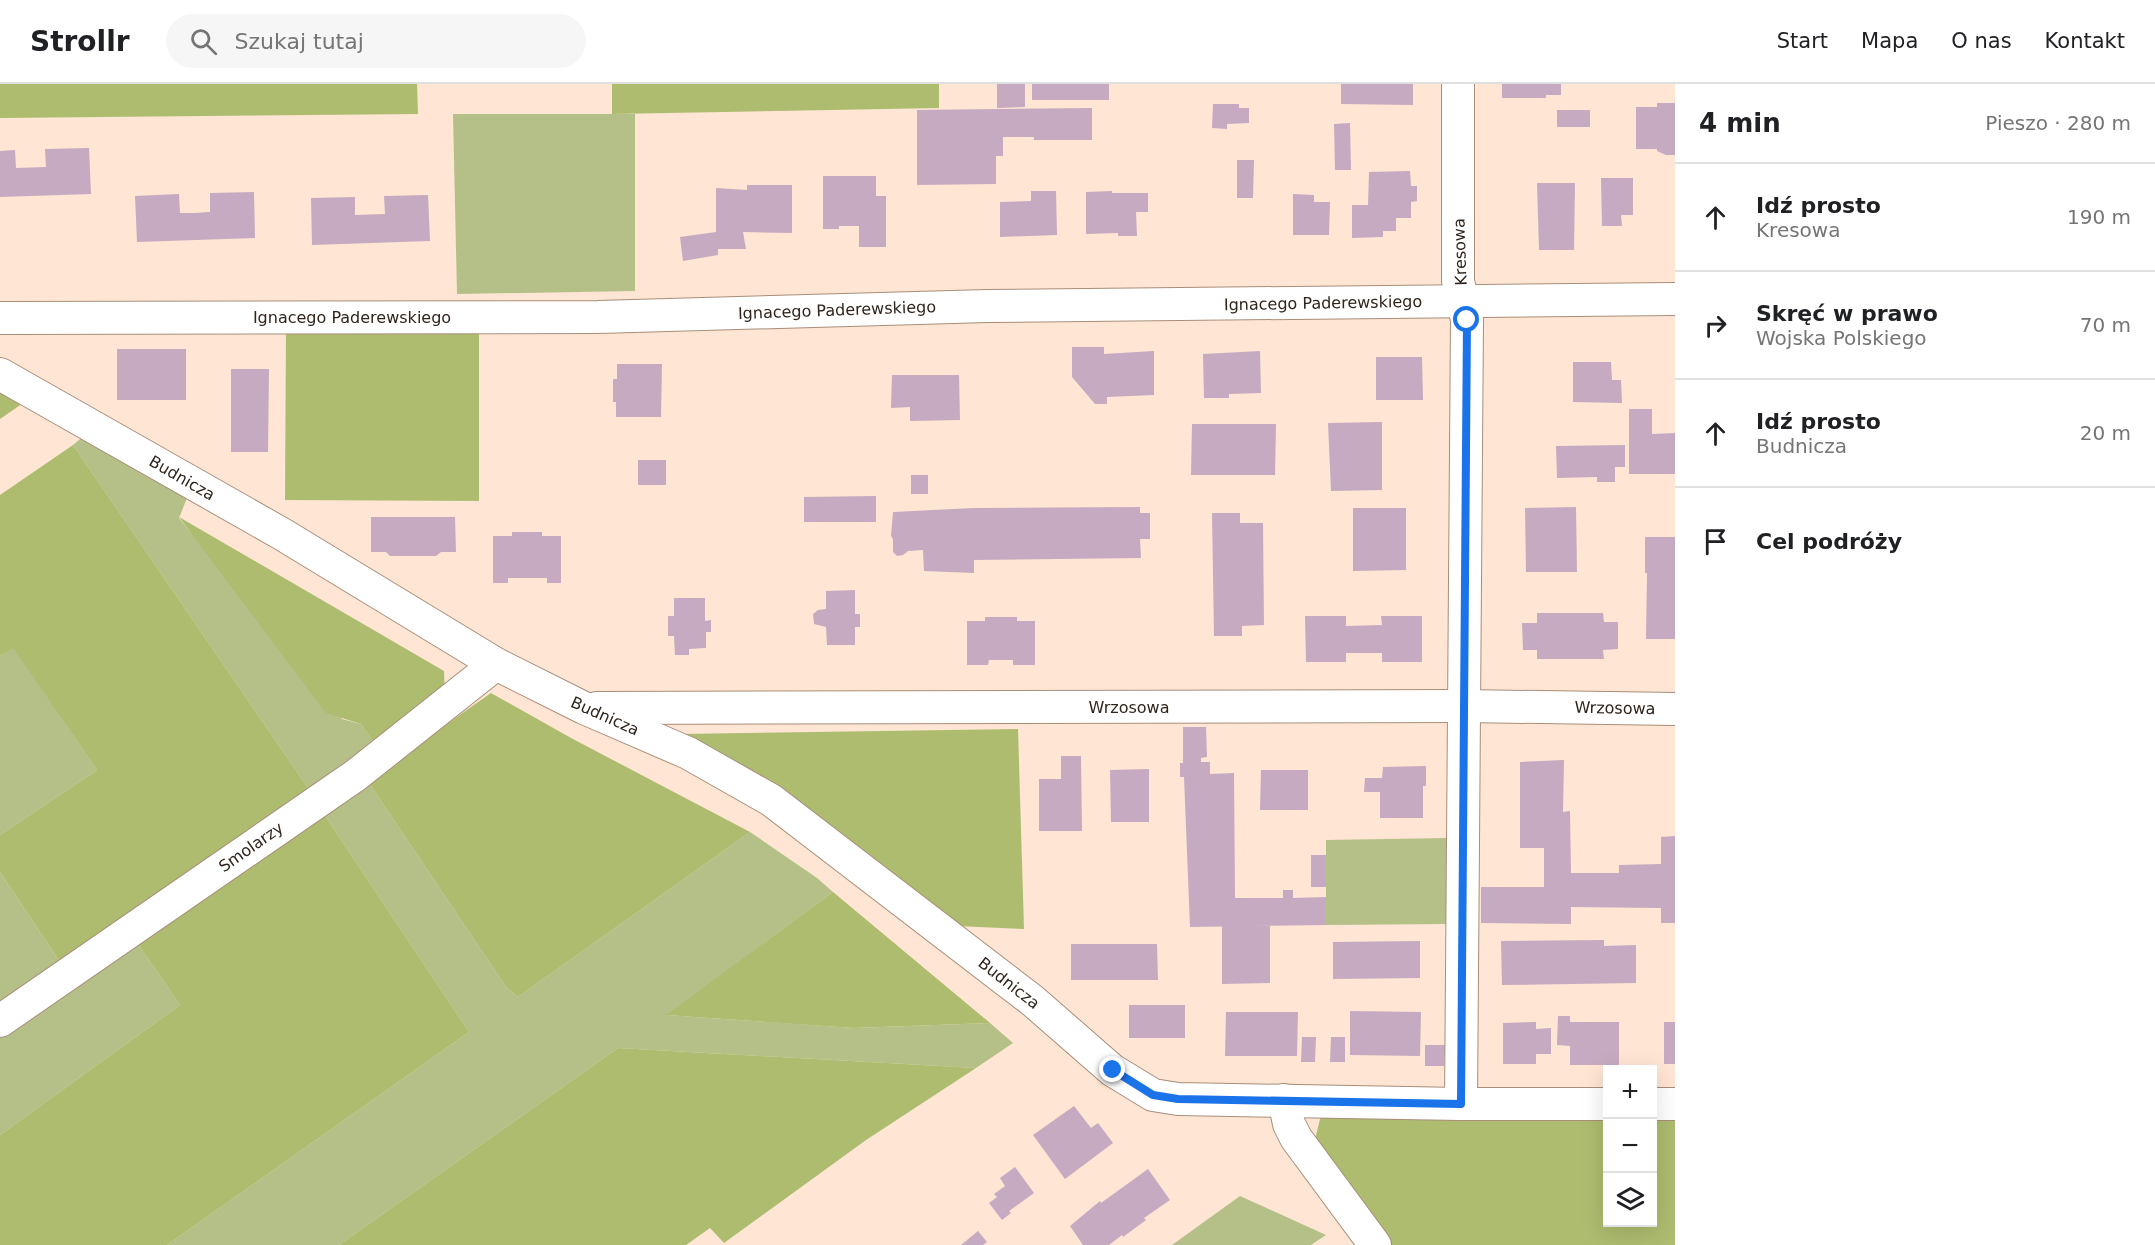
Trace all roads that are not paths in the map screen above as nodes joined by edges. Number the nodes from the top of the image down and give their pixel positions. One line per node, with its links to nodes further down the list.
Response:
1 (1458, 84): 3 (street, Kresowa)
2 (1675, 299): 3 (street, Ignacego Paderewskiego)
3 (1463, 302): 4 (street, Ignacego Paderewskiego); 7 (street, Kresowa)
4 (0, 318)
5 (0, 374): 6 (street, Budnicza)
6 (496, 664): 8 (street, Budnicza); 10 (street, Smolarzy)
7 (1463, 706): 8 (street, Wrzosowa); 9 (street, Wrzosowa); 12 (street, Kresowa)
8 (584, 708): 11 (street, Budnicza)
9 (1675, 709)
10 (0, 1021)
11 (1284, 1100): 12 (street, Budnicza); 16 (street)
12 (1461, 1104): 13 (street, Budnicza)
13 (1603, 1104)
14 (1657, 1104): 15 (street)
15 (1675, 1104)
16 (1375, 1245)

